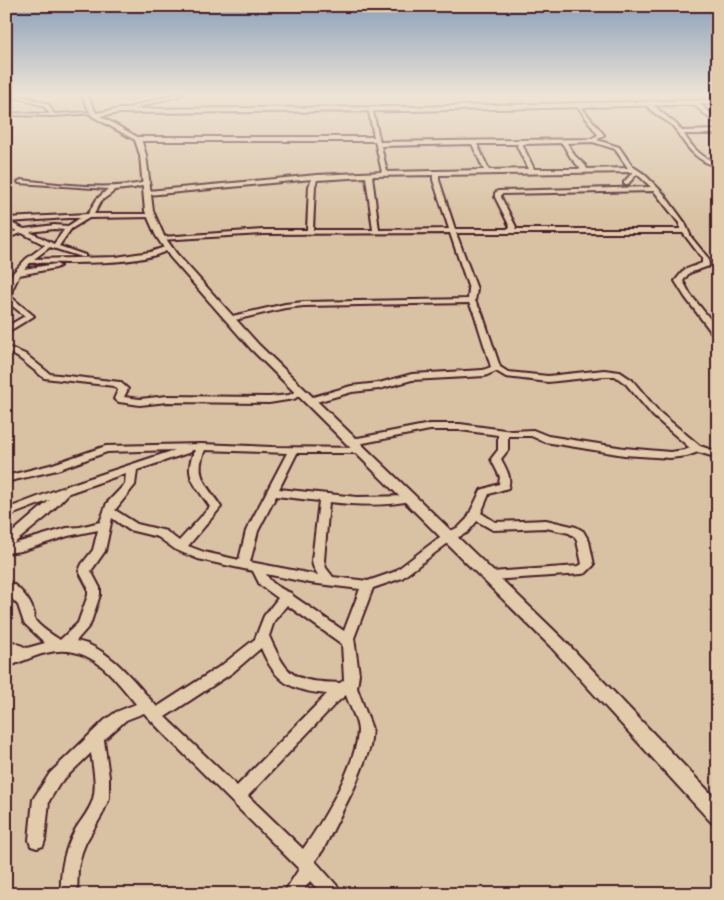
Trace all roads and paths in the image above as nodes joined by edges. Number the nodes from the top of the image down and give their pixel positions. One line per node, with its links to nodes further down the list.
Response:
1 (133, 136): 5 (street)
2 (377, 136): 6 (street)
3 (599, 136): 7 (street)
4 (683, 136): 11 (street)
5 (138, 139): 6 (street); 23 (street)
6 (378, 141): 10 (street); 16 (street)
7 (595, 141): 9 (street); 13 (street)
8 (523, 142): 9 (street); 10 (street); 14 (street)
9 (564, 142): 12 (street)
10 (474, 143): 15 (street)
11 (718, 165)
12 (585, 171): 13 (street); 14 (street)
13 (636, 171): 21 (street); 24 (street)
14 (532, 172): 15 (street)
15 (488, 173): 17 (street)
16 (384, 174): 17 (street); 18 (street)
17 (436, 174): 31 (street)
18 (369, 175): 19 (street); 30 (street)
19 (317, 177): 23 (street); 34 (street)
20 (21, 182): 22 (street)
21 (626, 183)
22 (112, 188): 23 (street); 25 (street)
23 (147, 188): 26 (street)
24 (655, 189): 32 (street); 33 (street)
25 (88, 216): 26 (street); 27 (street); 28 (street)
26 (151, 216): 36 (street)
27 (6, 222): 29 (street)
28 (69, 228): 29 (street); 37 (street)
29 (24, 231): 35 (street); 37 (street)
30 (376, 231): 31 (street); 34 (street)
31 (453, 231): 32 (street); 42 (street)
32 (509, 231): 33 (street)
33 (686, 231): 45 (street)
34 (310, 232): 36 (street)
35 (6, 236)
36 (165, 244): 38 (street); 43 (street)
37 (52, 246): 38 (street); 39 (street)
38 (93, 260): 39 (street); 40 (street)
39 (28, 262): 40 (street)
40 (18, 272): 41 (street)
41 (6, 298): 44 (street)
42 (471, 301): 43 (street); 47 (street)
43 (231, 319): 48 (street)
44 (6, 331)
45 (718, 335)
46 (6, 348): 48 (street)
47 (496, 368): 48 (street); 52 (street)
48 (305, 396): 50 (street)
49 (502, 433): 50 (street); 52 (street); 65 (street)
50 (351, 439): 54 (street)
51 (200, 447): 53 (street); 56 (street); 57 (street); 69 (street)
52 (698, 449): 55 (street)
53 (294, 450): 54 (street); 60 (street)
54 (361, 450): 61 (street)
55 (718, 455)
56 (132, 468): 59 (street); 63 (street)
57 (9, 479): 58 (street)
58 (6, 488)
59 (68, 489): 64 (street); 68 (street)
60 (272, 492): 62 (street); 71 (street)
61 (409, 498): 62 (street); 67 (street)
62 (324, 499): 74 (street)
63 (109, 511): 66 (street); 69 (street)
64 (6, 513)
65 (476, 515): 67 (street); 73 (street)
66 (105, 525): 70 (street); 81 (street)
67 (448, 536): 73 (street); 76 (street)
68 (6, 544)
69 (180, 547): 71 (street)
70 (6, 549)
71 (243, 565): 72 (street)
72 (257, 568): 74 (street); 77 (street)
73 (491, 576): 88 (street)
74 (330, 582): 76 (street)
75 (6, 585): 81 (street)
76 (368, 585): 79 (street)
77 (287, 596): 78 (street); 79 (street)
78 (263, 637): 84 (street); 85 (street)
79 (348, 641): 84 (street)
80 (6, 644): 82 (street)
81 (60, 646): 82 (street); 85 (street)
82 (26, 654): 83 (street)
83 (6, 662)
84 (347, 686): 87 (street); 90 (street)
85 (151, 711): 86 (street); 87 (street)
86 (96, 737): 89 (street); 91 (street)
87 (237, 796): 90 (street)
88 (718, 815)
89 (37, 840)
90 (307, 865): 92 (street); 93 (street)
91 (69, 894)
92 (291, 894)
93 (333, 894)

